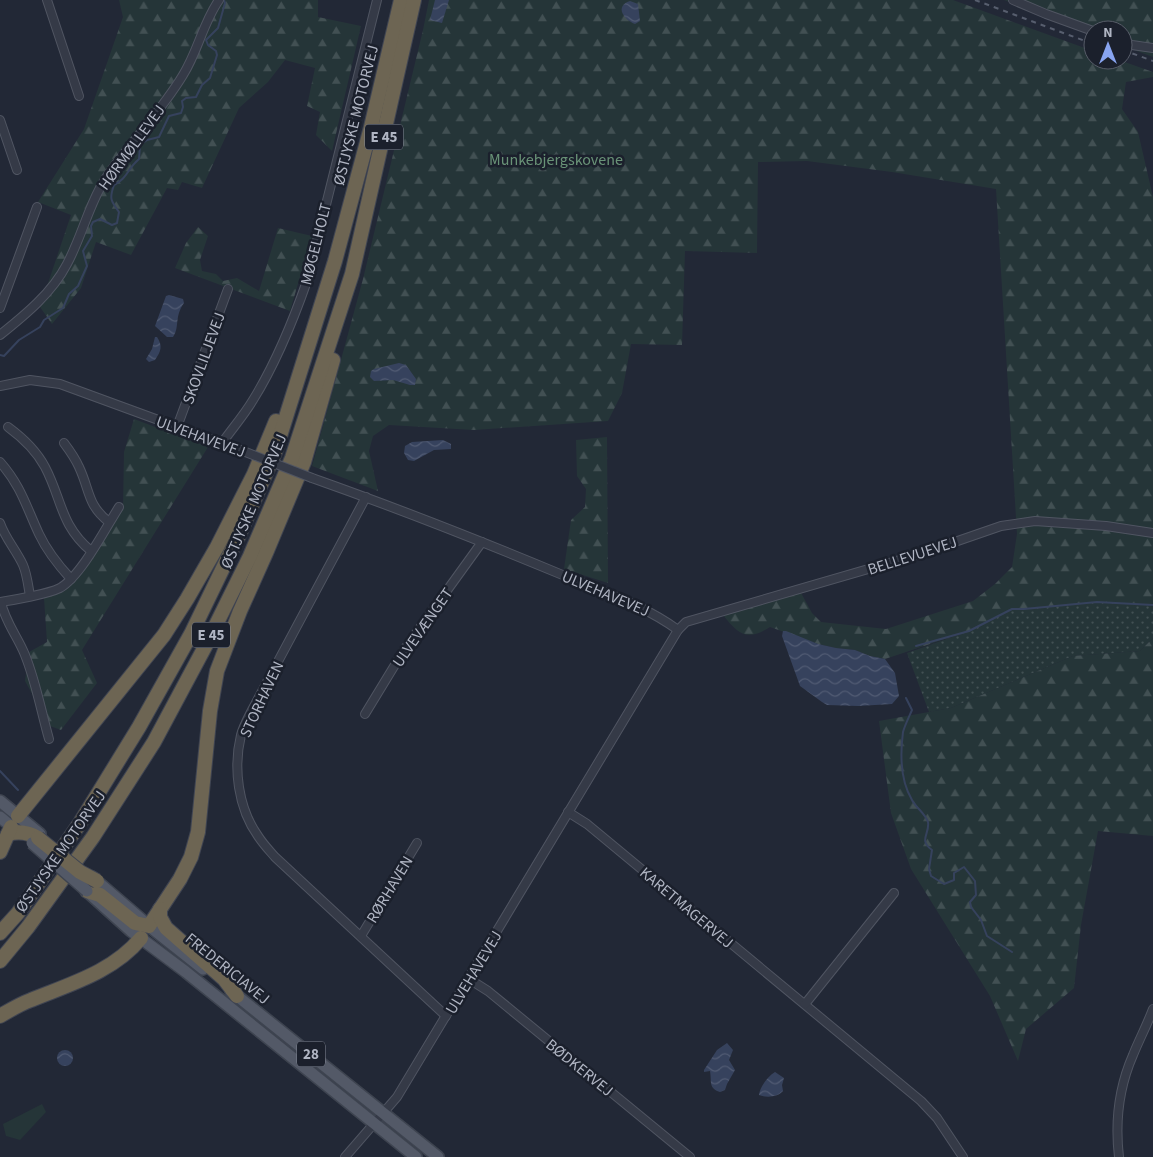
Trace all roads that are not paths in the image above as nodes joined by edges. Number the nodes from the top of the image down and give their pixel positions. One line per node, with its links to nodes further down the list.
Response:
1 (46, 0): 10 (street)
2 (219, 0): 17 (street, HØRMØLLEVEJ)
3 (377, 0): 23 (street, MØGELHOLT)
4 (401, 0): 18 (highway, ØSTJYSKE MOTORVEJ / E 45)
5 (414, 0): 14 (highway, ØSTJYSKE MOTORVEJ / E 45)
6 (1013, 0): 7 (street)
7 (1083, 27)
8 (1133, 45): 9 (street)
9 (1153, 48)
10 (79, 96)
11 (0, 120): 12 (street)
12 (17, 170)
13 (37, 207): 16 (street)
14 (352, 274): 46 (highway); 51 (highway, ØSTJYSKE MOTORVEJ / E 45)
15 (228, 289): 21 (street, SKOVLILJEVEJ)
16 (0, 308)
17 (0, 335)
18 (310, 340): 41 (highway); 48 (highway, ØSTJYSKE MOTORVEJ / E 45)
19 (0, 386): 21 (street, ULVEHAVEVEJ)
20 (8, 427): 31 (street)
21 (177, 427): 23 (street, ULVEHAVEVEJ)
22 (64, 443): 27 (street)
23 (222, 443): 25 (street, ULVEHAVEVEJ, bridge)
24 (0, 462): 32 (street)
25 (366, 497): 30 (street, ULVEHAVEVEJ); 49 (street, STORHAVEN)
26 (118, 507): 27 (street)
27 (109, 522): 31 (street)
28 (0, 523): 33 (street)
29 (1153, 533): 35 (street, BELLEVUEVEJ)
30 (482, 542): 35 (street, ULVEHAVEVEJ); 36 (street, ULVEVÆNGET)
31 (91, 551): 32 (street)
32 (71, 579): 33 (street)
33 (30, 596): 34 (street)
34 (0, 602): 37 (street)
35 (678, 630): 39 (street, ULVEHAVEVEJ)
36 (365, 714)
37 (49, 739)
38 (0, 801): 41 (main road)
39 (568, 812): 52 (street, ULVEHAVEVEJ); 55 (street, KARETMAGERVEJ)
40 (0, 817): 41 (main road)
41 (14, 827): 43 (highway); 44 (highway, bridge)
42 (418, 843): 49 (street, RØRHAVEN)
43 (0, 852)
44 (92, 886): 47 (highway); 50 (main road, FREDERICIAVEJ / 28)
45 (894, 893): 55 (street)
46 (160, 909): 47 (highway); 53 (highway)
47 (148, 926): 50 (main road); 53 (main road, FREDERICIAVEJ / 28)
48 (0, 933)
49 (360, 936): 58 (street, STORHAVEN)
50 (141, 938): 54 (main road, FREDERICIAVEJ / 28); 57 (highway)
51 (0, 961)
52 (469, 978): 58 (street, ULVEHAVEVEJ); 65 (street, BØDKERVEJ)
53 (237, 996): 59 (main road, FREDERICIAVEJ / 28)
54 (225, 1004): 59 (main road); 60 (main road, FREDERICIAVEJ / 28)
55 (805, 1004): 66 (street, KARETMAGERVEJ)
56 (1153, 1009): 67 (street)
57 (0, 1016)
58 (446, 1016): 59 (street, ULVEHAVEVEJ)
59 (384, 1113): 60 (street, ULVEHAVEVEJ); 64 (main road, FREDERICIAVEJ / 28)
60 (375, 1124): 61 (street, ULVEHAVEVEJ); 62 (main road, FREDERICIAVEJ / 28); 63 (main road)
61 (345, 1157)
62 (416, 1157)
63 (433, 1157)
64 (438, 1157)
65 (690, 1157)
66 (963, 1157)
67 (1119, 1157)

